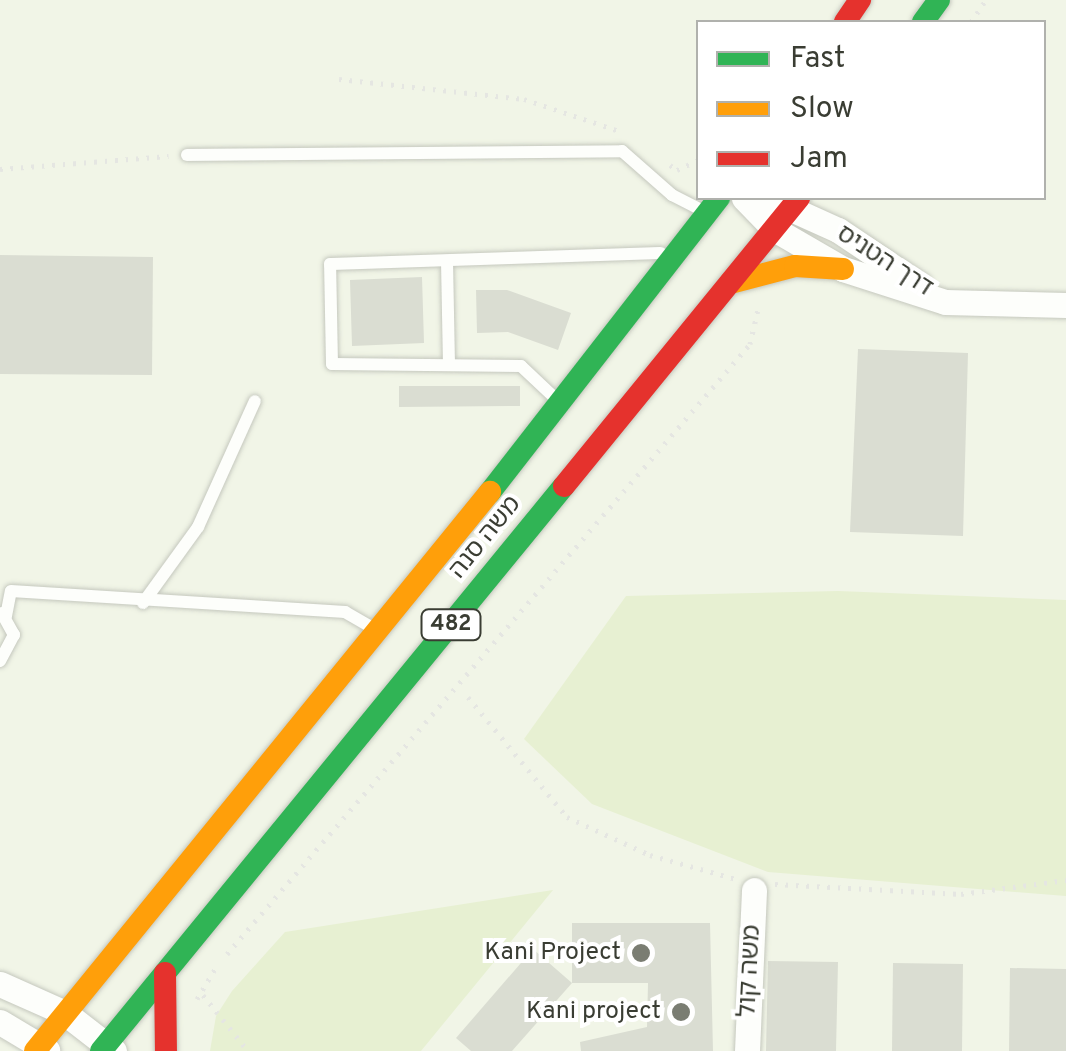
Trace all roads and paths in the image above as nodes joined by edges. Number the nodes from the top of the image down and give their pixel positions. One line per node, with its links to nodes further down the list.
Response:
1 (339, 80): 2 (path)
2 (632, 139)
3 (187, 154): 6 (path); 10 (lane)
4 (662, 160): 5 (path)
5 (696, 161)
6 (0, 169)
7 (746, 200): 11 (street, דרך הטניס)
8 (824, 200): 12 (street)
9 (796, 202): 11 (main road, משה סנה / 482); 12 (street, דרך הטניס)
10 (714, 206): 13 (main road, משה סנה / 482)
11 (774, 229): 16 (street, דרך הטניס); 17 (main road, משה סנה / 482)
12 (838, 230): 18 (street, דרך הטניס)
13 (678, 251): 14 (lane); 21 (main road, משה סנה / 482)
14 (447, 262): 20 (lane); 20 (lane)
15 (783, 268): 16 (main road); 17 (main road); 33 (path)
16 (843, 268): 18 (street, דרך הטניס)
17 (730, 283): 30 (main road, משה סנה / 482)
18 (945, 302): 19 (street, דרך הטניס)
19 (1066, 305)
20 (450, 366): 21 (lane)
21 (556, 398): 25 (main road, משה סנה / 482)
22 (255, 402): 23 (lane)
23 (143, 603): 24 (lane); 25 (lane)
24 (3, 614): 26 (lane)
25 (380, 633): 34 (main road, משה סנה / 482)
26 (0, 661)
27 (468, 698): 29 (path)
28 (1066, 880): 29 (path)
29 (754, 887): 40 (street, משה קול)
30 (184, 951): 31 (main road, משה סנה / 482); 33 (path)
31 (166, 973): 37 (main road, משה סנה / 482); 38 (main road)
32 (0, 984): 34 (street)
33 (202, 995): 39 (path)
34 (65, 1013): 36 (main road, משה סנה / 482); 37 (street)
35 (0, 1022): 36 (street)
36 (41, 1049)
37 (107, 1049)
38 (166, 1051)
39 (248, 1051)
40 (747, 1051)

